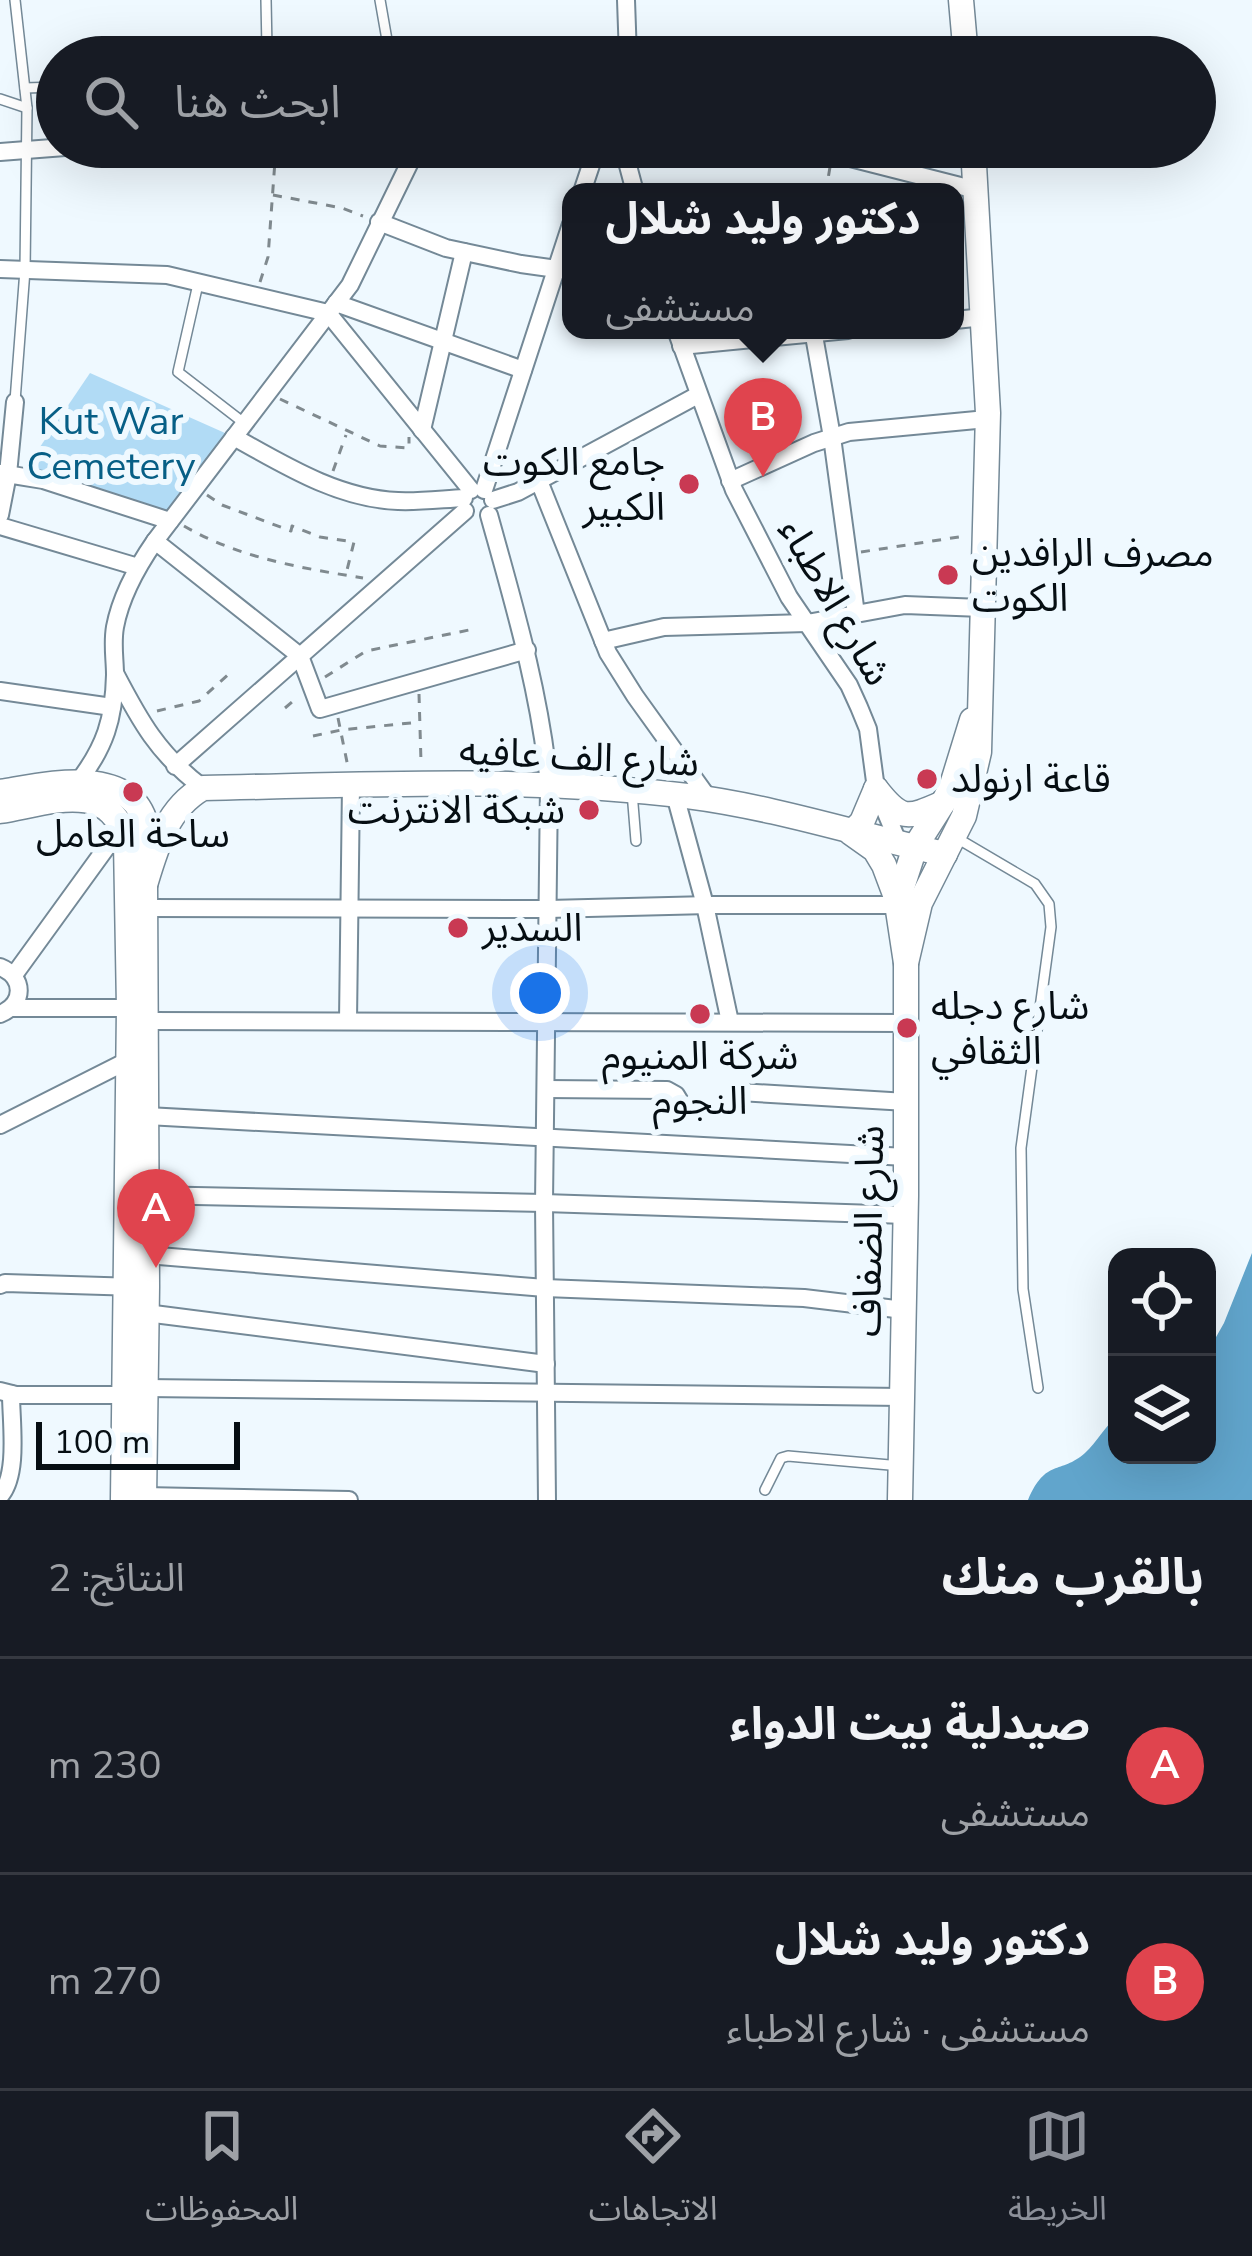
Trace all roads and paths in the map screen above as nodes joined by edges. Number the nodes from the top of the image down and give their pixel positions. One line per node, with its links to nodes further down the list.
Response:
1 (15, 0): 10 (lane)
2 (266, 0): 6 (lane)
3 (380, 0): 7 (lane)
4 (626, 0): 8 (street)
5 (961, 0): 9 (street)
6 (267, 36)
7 (386, 36)
8 (627, 36)
9 (964, 36)
10 (25, 88): 11 (lane); 13 (lane)
11 (36, 88)
12 (0, 99): 13 (lane)
13 (27, 108): 15 (lane)
14 (36, 149): 15 (street)
15 (26, 150): 16 (street); 29 (lane)
16 (0, 152)
17 (274, 168): 24 (path)
18 (409, 168): 25 (street)
19 (888, 168): 21 (street)
20 (974, 168): 23 (street)
21 (948, 183)
22 (964, 187): 23 (street)
23 (976, 190): 34 (street)
24 (272, 195): 25 (path); 32 (path)
25 (379, 222): 26 (street); 33 (street)
26 (464, 252): 28 (street); 38 (street)
27 (0, 269): 29 (street)
28 (562, 269)
29 (25, 270): 31 (street); 42 (lane)
30 (562, 274): 39 (street)
31 (199, 281): 32 (street); 44 (lane)
32 (256, 296): 33 (street)
33 (332, 308): 38 (street); 40 (street); 45 (street)
34 (984, 317): 35 (street); 43 (street)
35 (964, 319)
36 (678, 339): 41 (street, شارع الاطباء)
37 (815, 339): 47 (street)
38 (443, 341): 39 (street); 45 (street)
39 (523, 370): 53 (street)
40 (268, 393): 44 (street); 46 (path)
41 (698, 395): 49 (street); 50 (street, شارع الاطباء)
42 (14, 402): 48 (street)
43 (987, 419): 47 (street); 57 (street)
44 (239, 430): 51 (street); 52 (street)
45 (422, 430): 46 (path); 53 (street)
46 (347, 432): 51 (path)
47 (832, 437): 50 (street); 59 (street)
48 (4, 473): 54 (street); 55 (street)
49 (539, 481): 53 (street); 67 (street)
50 (730, 481): 65 (street, شارع الاطباء)
51 (328, 484): 53 (street)
52 (196, 487): 55 (street); 61 (path)
53 (478, 501): 62 (street); 68 (street)
54 (0, 515)
55 (171, 520): 58 (street); 61 (path)
56 (0, 526): 60 (street)
57 (985, 532): 59 (path); 63 (street)
58 (155, 541): 60 (street); 69 (street)
59 (848, 554): 64 (street)
60 (138, 567): 70 (street)
61 (346, 575): 62 (path)
62 (380, 585): 69 (street)
63 (982, 608): 64 (street); 75 (street)
64 (856, 614): 65 (street)
65 (807, 623): 67 (street); 89 (street, شارع الاطباء)
66 (469, 630): 73 (path)
67 (603, 640): 93 (street)
68 (527, 650): 72 (street); 87 (street)
69 (300, 656): 73 (street); 83 (street)
70 (115, 672): 77 (street); 79 (street)
71 (231, 672): 79 (path)
72 (419, 680): 76 (street); 80 (path)
73 (311, 686): 76 (street); 78 (path)
74 (0, 692): 77 (street)
75 (979, 700): 94 (street); 100 (street)
76 (335, 704): 81 (path)
77 (112, 707): 84 (street)
78 (284, 708)
79 (137, 716): 83 (street)
80 (420, 722): 81 (path); 85 (path)
81 (340, 730): 82 (path); 86 (path)
82 (313, 736)
83 (175, 766): 88 (street)
84 (78, 782): 91 (street); 101 (street)
85 (422, 784): 86 (street, شارع الف عافيه); 87 (street, شارع الف عافيه)
86 (351, 785): 88 (street, شارع الف عافيه); 104 (street)
87 (548, 785): 90 (street, شارع الف عافيه); 105 (street)
88 (202, 788): 101 (street)
89 (876, 789): 94 (street); 97 (street); 99 (street, شارع الاطباء)
90 (632, 791): 92 (street, شارع الف عافيه); 98 (lane)
91 (0, 793)
92 (675, 795): 93 (street, شارع الف عافيه); 102 (street)
93 (709, 800): 97 (street, شارع الف عافيه)
94 (943, 803): 99 (street)
95 (0, 812): 96 (street)
96 (122, 826): 107 (street); 109 (street)
97 (851, 833): 99 (street, شارع الف عافيه); 103 (street)
98 (636, 841)
99 (907, 845): 100 (street, شارع الف عافيه); 103 (street)
100 (950, 846): 106 (street); 133 (lane)
101 (145, 896): 104 (street); 109 (street)
102 (705, 905): 103 (street); 105 (street); 112 (street)
103 (897, 905): 106 (street)
104 (350, 908): 105 (street); 111 (street)
105 (548, 909): 110 (street)
106 (906, 963): 113 (street, شارع الضفاف)
107 (7, 971): 108 (street)
108 (6, 1011): 109 (street)
109 (138, 1014): 111 (street); 114 (street); 119 (street)
110 (547, 1020): 111 (street); 112 (street); 115 (street)
111 (348, 1021)
112 (730, 1022): 113 (street)
113 (906, 1023): 117 (street, شارع الضفاف)
114 (129, 1060): 120 (street); 128 (street)
115 (546, 1089): 118 (street); 121 (street)
116 (739, 1092): 117 (street)
117 (907, 1102): 122 (street, شارع الضفاف)
118 (685, 1110)
119 (147, 1116): 121 (street); 123 (street)
120 (0, 1125)
121 (545, 1137): 122 (street); 124 (street)
122 (906, 1157): 125 (street, شارع الضفاف)
123 (147, 1195): 124 (street); 126 (street)
124 (544, 1203): 125 (street); 129 (street)
125 (906, 1215): 130 (street, شارع الضفاف)
126 (147, 1255): 128 (street); 129 (street)
127 (0, 1285): 128 (street)
128 (137, 1287): 131 (street); 134 (street)
129 (545, 1288): 130 (street); 132 (street)
130 (904, 1310): 137 (street, شارع الضفاف)
131 (146, 1313): 132 (street); 134 (street)
132 (546, 1364): 136 (street)
133 (1038, 1388)
134 (134, 1391): 135 (street); 136 (street); 141 (street)
135 (5, 1393): 140 (street)
136 (547, 1393): 137 (street); 143 (street)
137 (902, 1396): 138 (street, شارع الضفاف)
138 (901, 1466): 139 (lane); 144 (street, شارع الضفاف)
139 (765, 1490)
140 (0, 1496)
141 (137, 1498): 142 (street)
142 (349, 1500)
143 (547, 1500)
144 (900, 1500)

